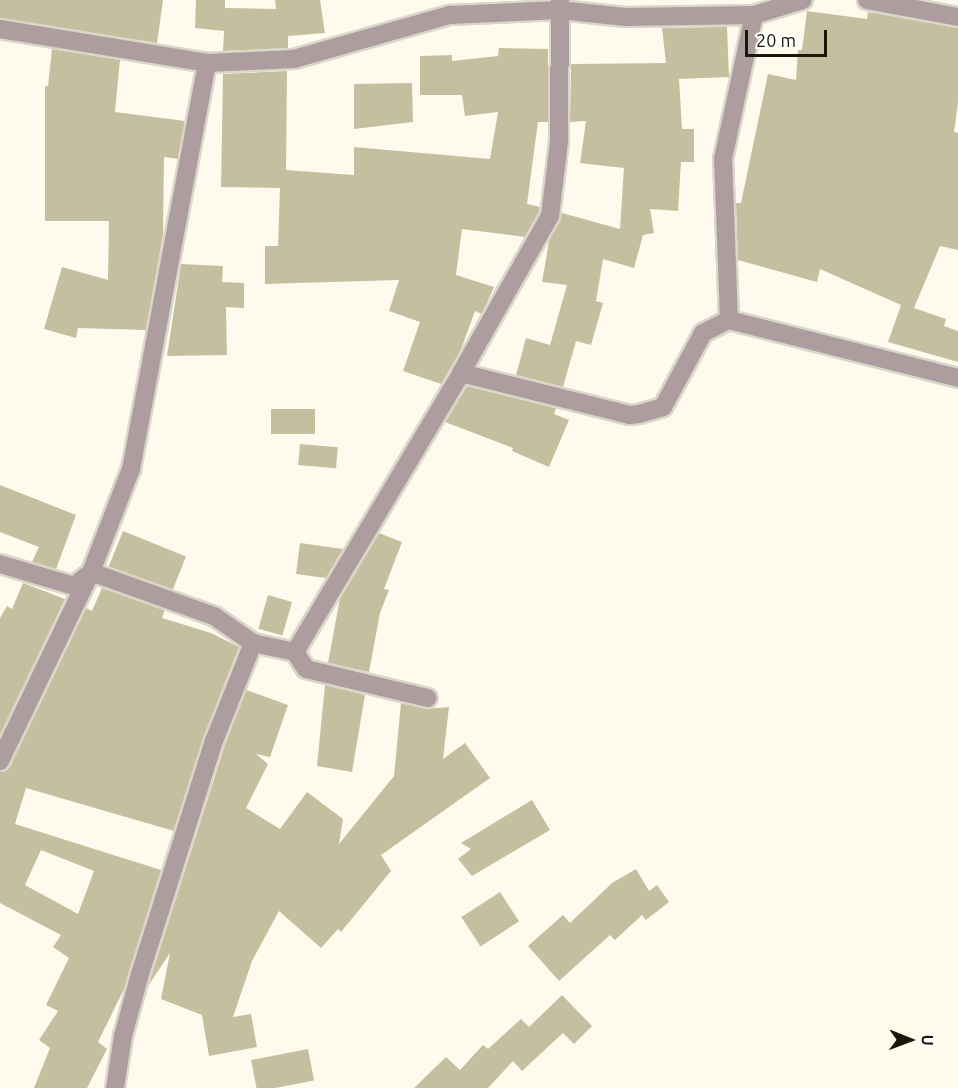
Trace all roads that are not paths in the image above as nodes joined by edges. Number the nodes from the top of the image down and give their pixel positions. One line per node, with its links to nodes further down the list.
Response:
1 (803, 0): 4 (street)
2 (867, 0): 5 (street)
3 (560, 5): 4 (street); 7 (street); 9 (street)
4 (754, 15): 8 (street)
5 (958, 17)
6 (0, 29): 7 (street)
7 (207, 63): 12 (street)
8 (729, 320): 9 (street); 10 (street)
9 (461, 373): 14 (street)
10 (958, 378)
11 (0, 564): 12 (street)
12 (91, 572): 13 (street); 16 (street)
13 (253, 643): 14 (street); 17 (street)
14 (295, 652): 15 (street)
15 (428, 698)
16 (0, 761)
17 (115, 1088)

